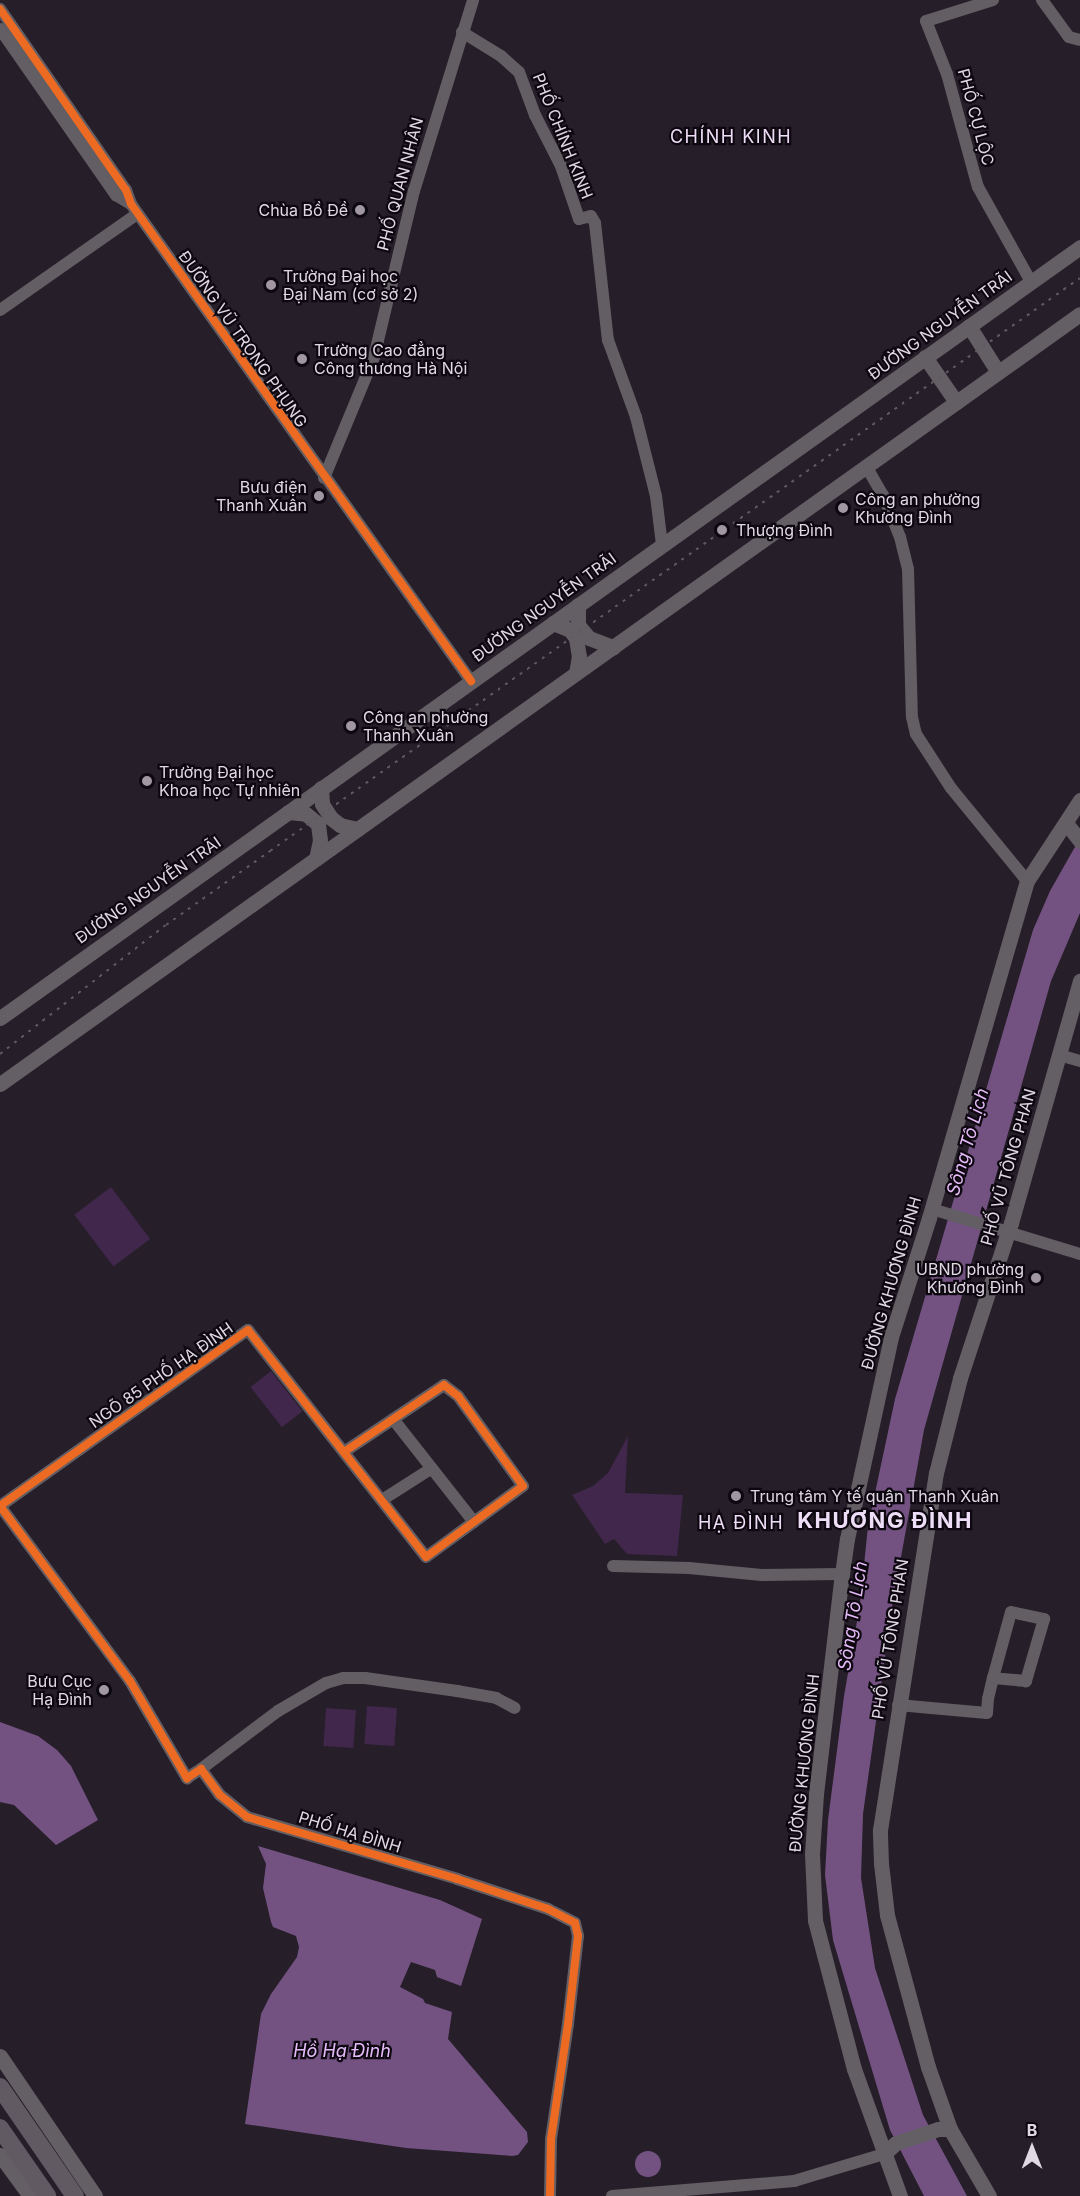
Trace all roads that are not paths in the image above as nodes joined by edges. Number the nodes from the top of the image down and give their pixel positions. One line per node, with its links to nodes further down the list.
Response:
1 (473, 0): 6 (street, PHỐ QUAN NHÂN)
2 (993, 0): 10 (street, PHỐ CỰ LỘC)
3 (1042, 0): 7 (street)
4 (0, 9): 5 (street, ĐƯỜNG VŨ TRỌNG PHỤNG)
5 (3, 26): 8 (street, ĐƯỜNG VŨ TRỌNG PHỤNG)
6 (462, 32): 18 (street, PHỐ QUAN NHÂN); 19 (street, PHỐ CHÍNH KINH)
7 (1080, 39)
8 (134, 209): 11 (street); 18 (street, ĐƯỜNG VŨ TRỌNG PHỤNG)
9 (1080, 247): 10 (main road, ĐƯỜNG NGUYỄN TRÃI)
10 (1031, 282): 13 (main road, ĐƯỜNG NGUYỄN TRÃI)
11 (0, 310)
12 (1080, 314): 15 (main road)
13 (969, 326): 14 (main road, ĐƯỜNG NGUYỄN TRÃI); 15 (main road)
14 (925, 357): 16 (main road); 19 (main road, ĐƯỜNG NGUYỄN TRÃI)
15 (998, 372): 16 (main road)
16 (956, 402): 17 (main road)
17 (866, 466): 22 (main road); 31 (street)
18 (324, 478): 24 (street, ĐƯỜNG VŨ TRỌNG PHỤNG)
19 (662, 545): 20 (main road, ĐƯỜNG NGUYỄN TRÃI)
20 (578, 605): 21 (main road, ĐƯỜNG NGUYỄN TRÃI); 22 (main road)
21 (554, 623): 23 (main road); 24 (main road, ĐƯỜNG NGUYỄN TRÃI)
22 (613, 647): 23 (main road)
23 (576, 674): 28 (main road)
24 (471, 681): 25 (main road, ĐƯỜNG NGUYỄN TRÃI)
25 (321, 789): 27 (main road, ĐƯỜNG NGUYỄN TRÃI); 28 (main road)
26 (1080, 800): 29 (main road, ĐƯỜNG KHƯƠNG ĐÌNH)
27 (288, 812): 30 (main road); 33 (main road, ĐƯỜNG NGUYỄN TRÃI)
28 (358, 829): 30 (main road)
29 (1073, 832): 31 (main road, ĐƯỜNG KHƯƠNG ĐÌNH)
30 (316, 859): 34 (main road)
31 (1027, 881): 39 (main road, ĐƯỜNG KHƯƠNG ĐÌNH)
32 (1080, 981): 35 (main road, PHỐ VŨ TÔNG PHAN)
33 (0, 1020)
34 (51, 1047): 37 (main road); 38 (main road)
35 (1059, 1055): 36 (street); 40 (main road, PHỐ VŨ TÔNG PHAN)
36 (1080, 1061)
37 (0, 1077)
38 (0, 1084)
39 (936, 1210): 40 (street); 49 (main road, ĐƯỜNG KHƯƠNG ĐÌNH)
40 (1002, 1232): 41 (street); 51 (main road, PHỐ VŨ TÔNG PHAN)
41 (1080, 1254)
42 (393, 1419): 43 (street); 44 (street); 47 (street)
43 (344, 1452): 45 (street, NGÕ 85 PHỐ HẠ ĐÌNH); 46 (street, NGÕ 85 PHỐ HẠ ĐÌNH)
44 (432, 1468): 45 (street); 47 (street)
45 (382, 1500): 47 (street, NGÕ 85 PHỐ HẠ ĐÌNH)
46 (0, 1506): 53 (street)
47 (474, 1522)
48 (613, 1566): 49 (street)
49 (842, 1574): 60 (main road, ĐƯỜNG KHƯƠNG ĐÌNH)
50 (993, 1678): 50 (street); 51 (street)
51 (898, 1705): 58 (main road, PHỐ VŨ TÔNG PHAN)
52 (515, 1708): 53 (street)
53 (201, 1769): 68 (street, PHỐ HẠ ĐÌNH)
54 (0, 2056): 67 (main road)
55 (0, 2082): 59 (highway)
56 (0, 2087): 59 (highway)
57 (0, 2131): 62 (highway)
58 (943, 2131): 60 (main road); 71 (main road, PHỐ VŨ TÔNG PHAN)
59 (42, 2148): 66 (highway)
60 (884, 2154): 69 (street); 70 (main road, ĐƯỜNG KHƯƠNG ĐÌNH)
61 (0, 2155): 62 (main road)
62 (23, 2172): 63 (main road); 64 (main road); 65 (highway)
63 (30, 2196)
64 (42, 2196)
65 (47, 2196)
66 (75, 2196)
67 (95, 2196)
68 (550, 2196)
69 (612, 2196)
70 (900, 2196)
71 (989, 2196)

